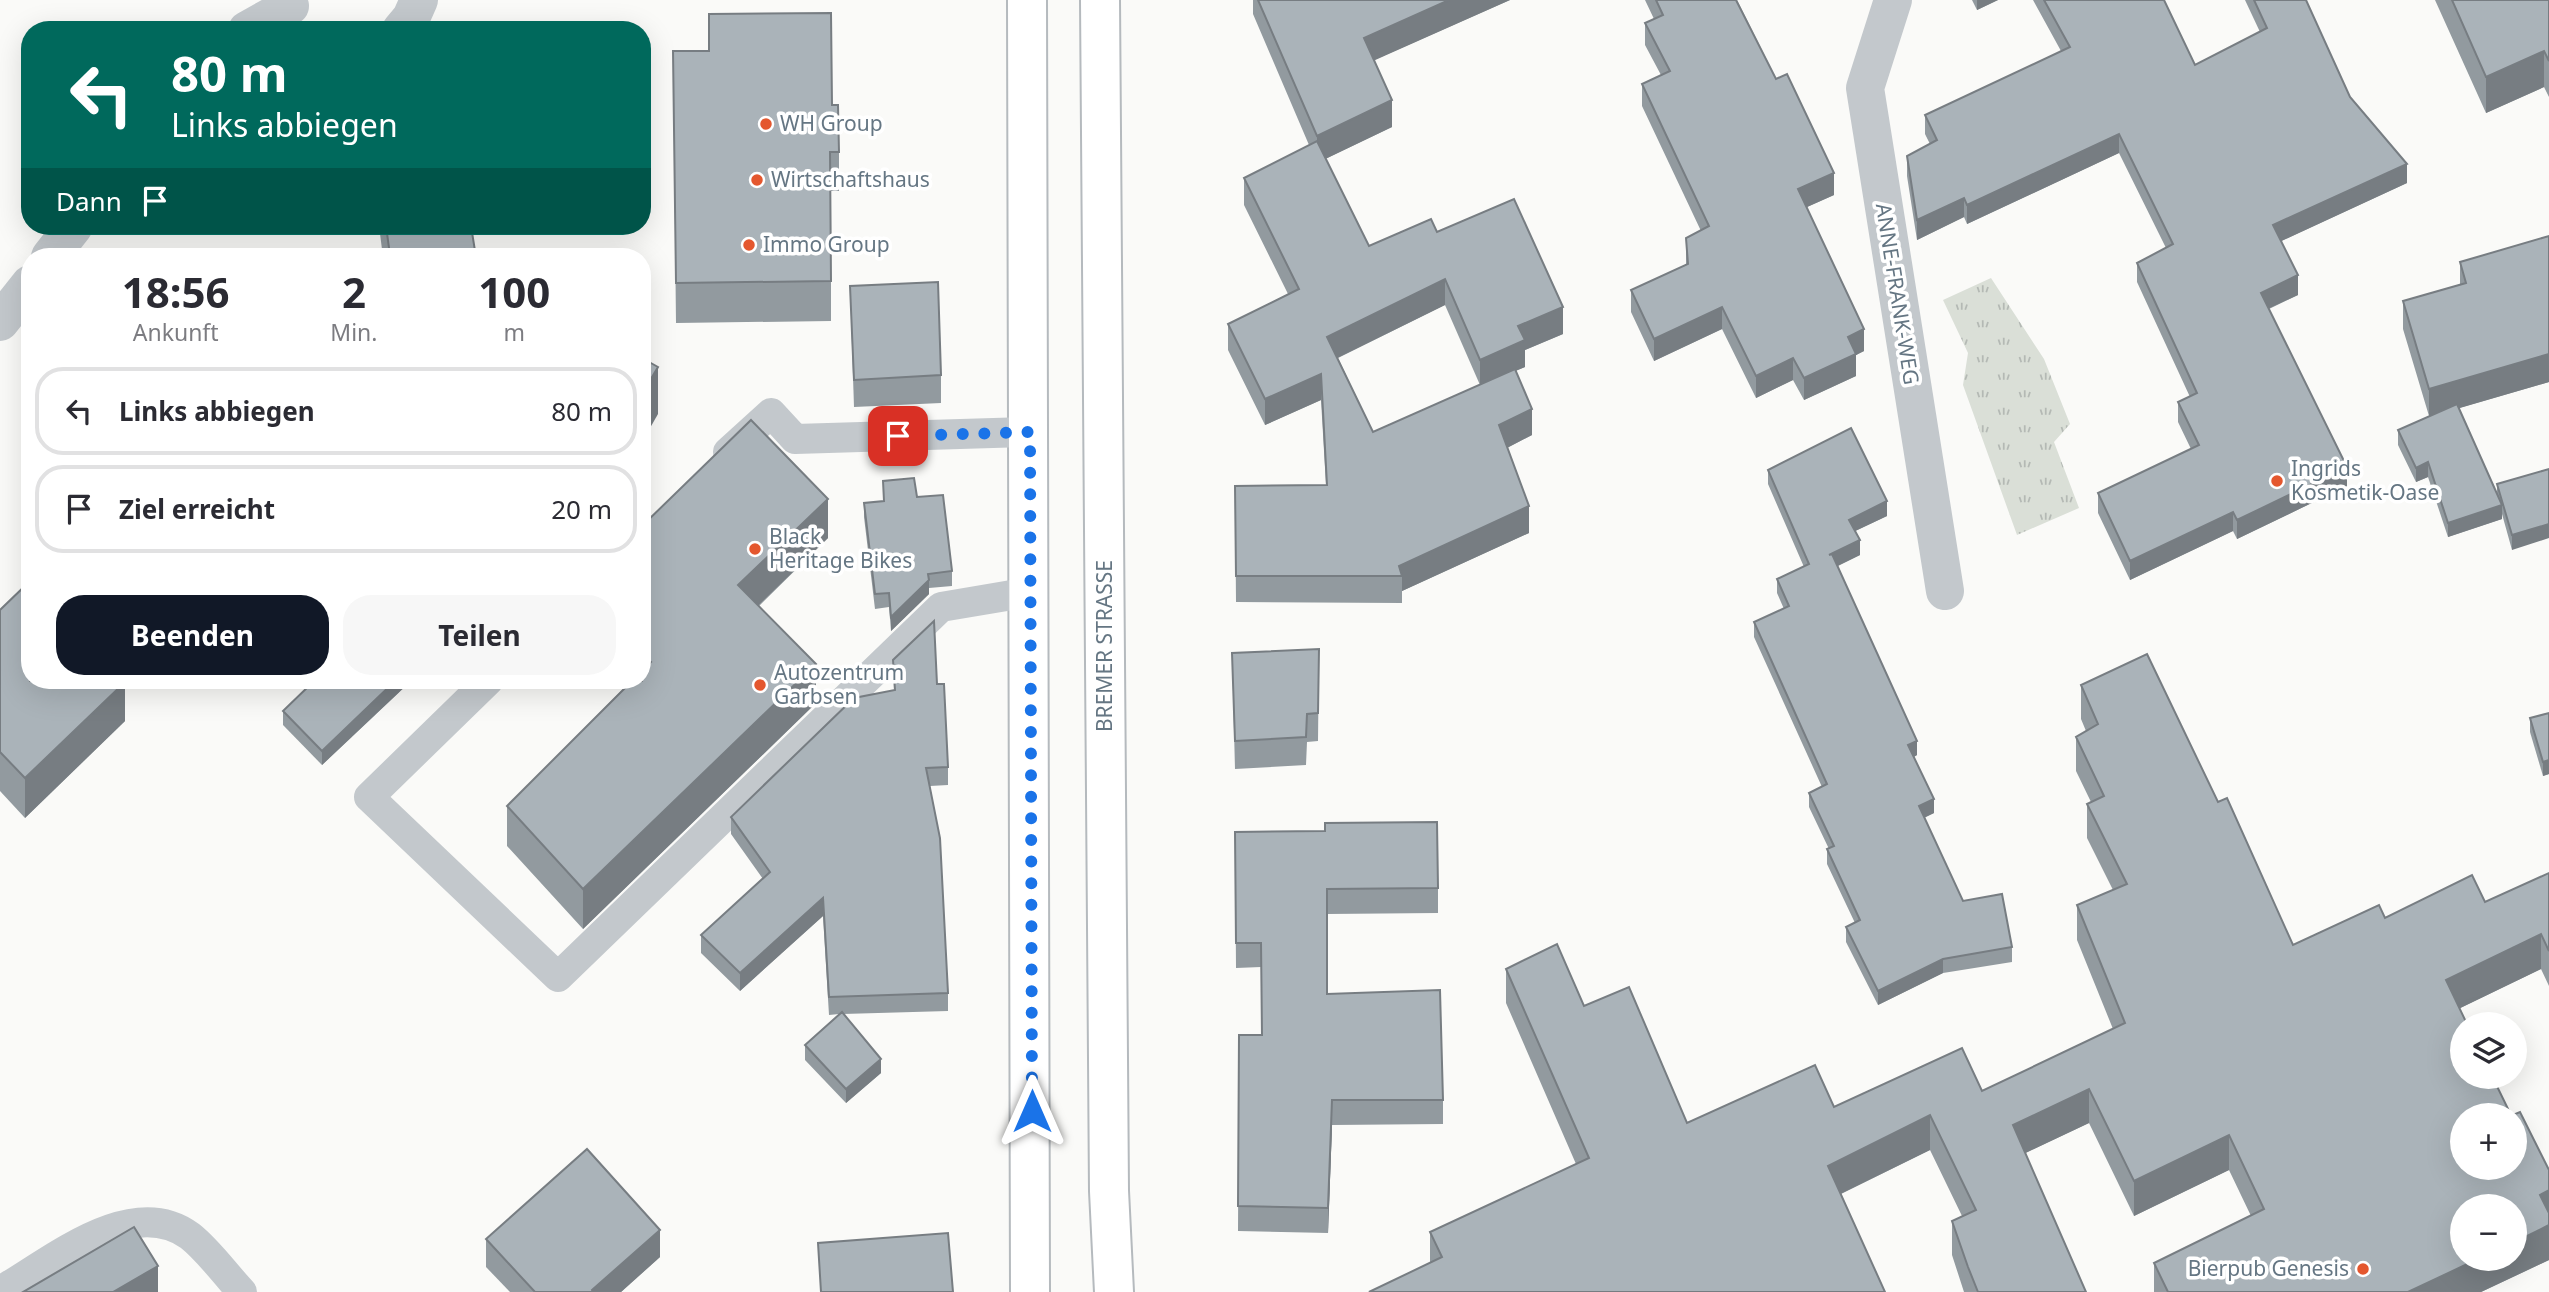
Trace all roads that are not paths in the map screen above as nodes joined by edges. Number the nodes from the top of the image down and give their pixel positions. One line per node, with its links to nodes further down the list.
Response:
1 (419, 0): 7 (street)
2 (1027, 0): 10 (main road)
3 (1100, 0): 18 (main road, BREMER STRASSE)
4 (1893, 0): 12 (street, ANNE-FRANK-WEG)
5 (295, 12): 6 (street)
6 (271, 21)
7 (408, 21)
8 (21, 295): 9 (street)
9 (0, 322)
10 (1030, 432): 11 (lane); 13 (main road)
11 (711, 468)
12 (1945, 591)
13 (1030, 592): 14 (lane); 17 (main road)
14 (480, 689)
15 (0, 1291): 16 (lane)
16 (242, 1292)
17 (1030, 1292)
18 (1114, 1292)

